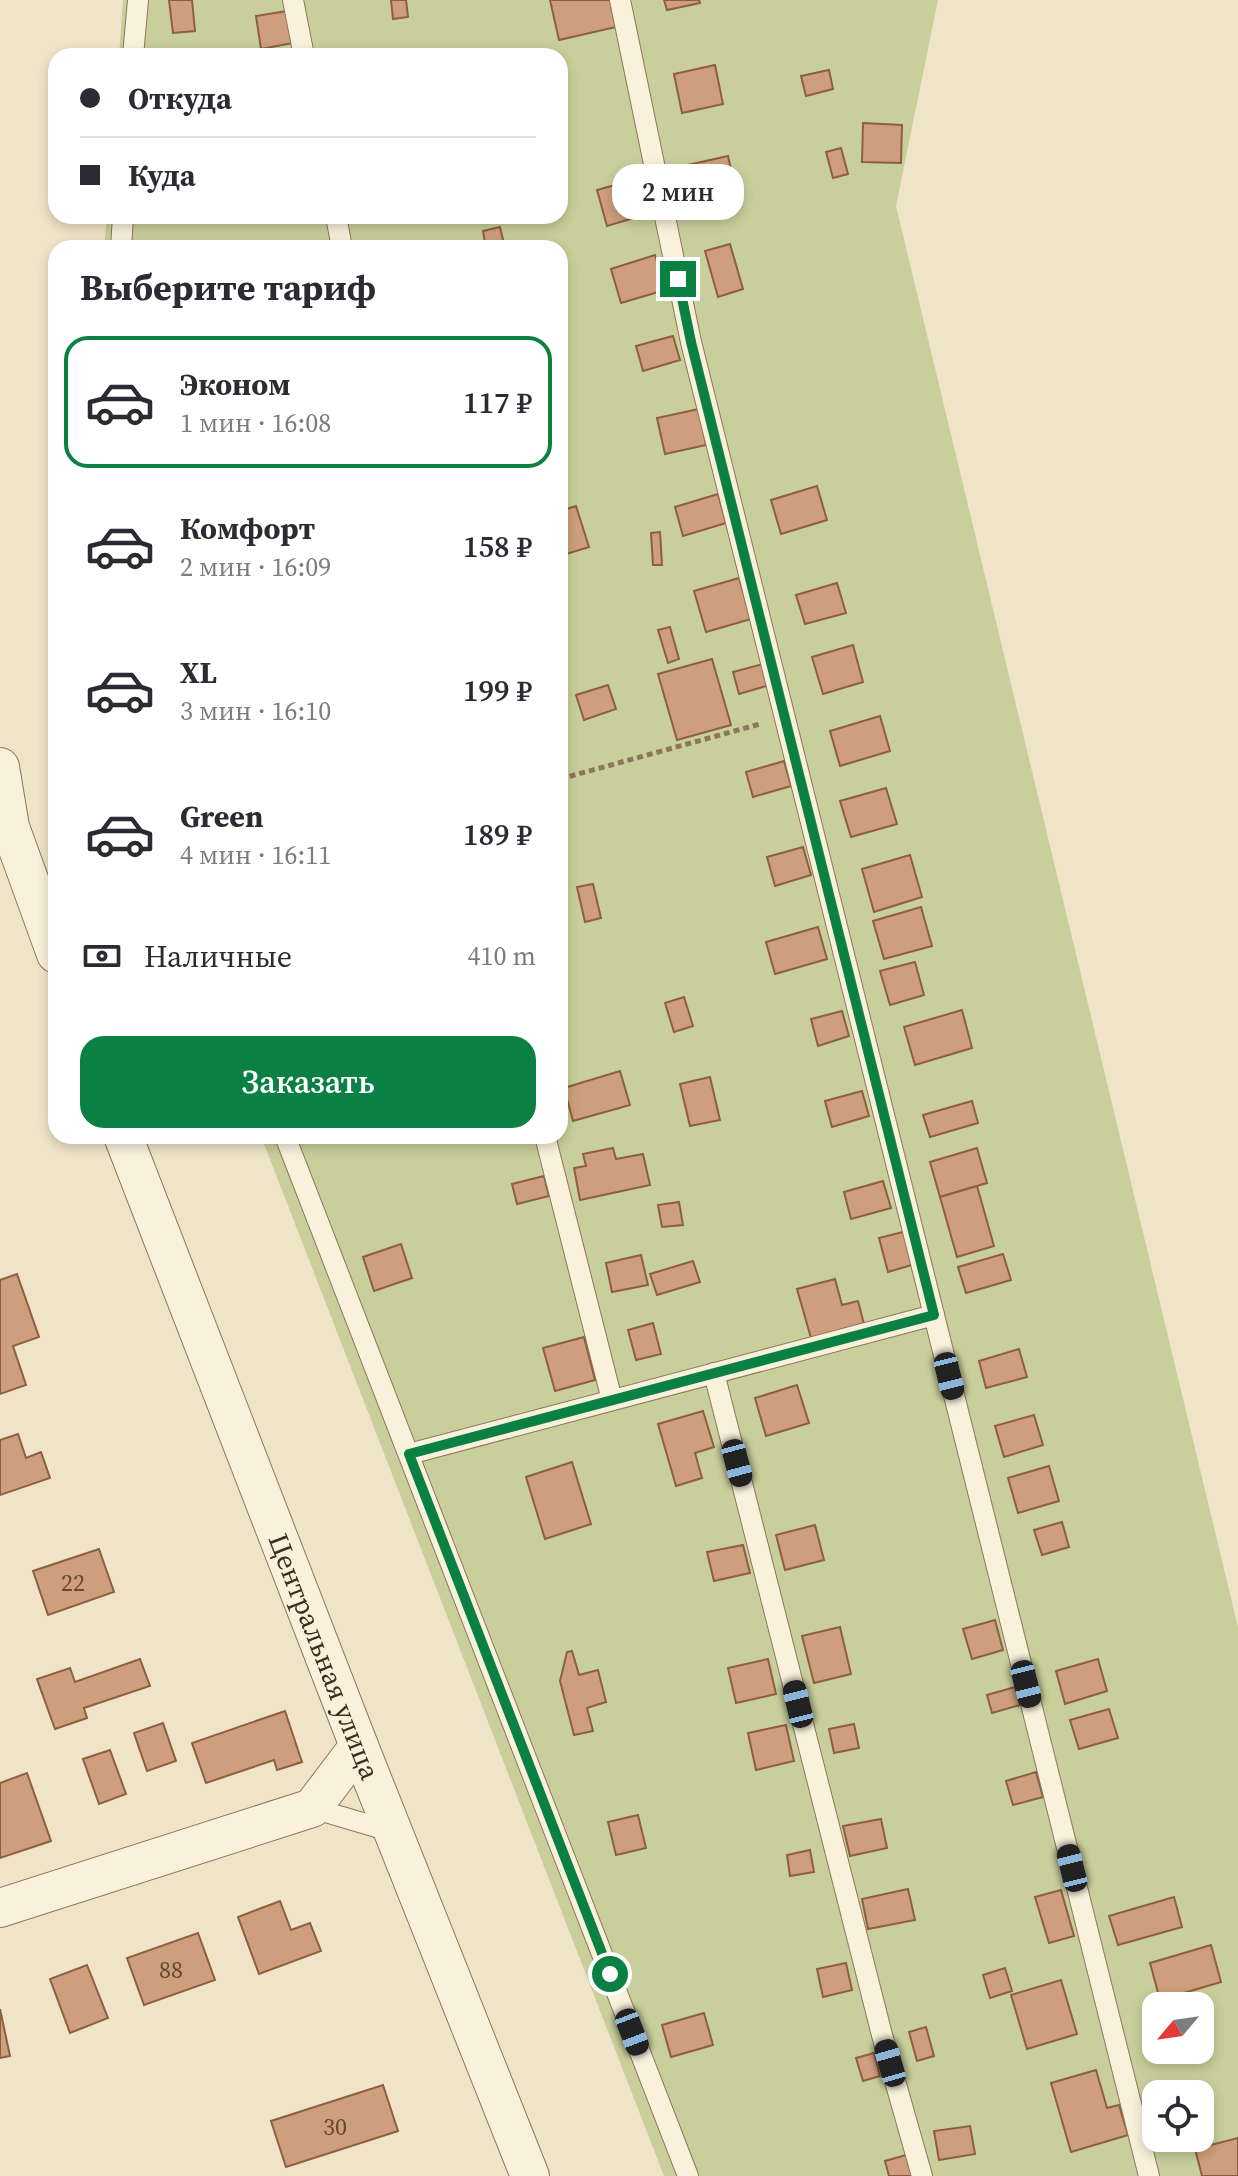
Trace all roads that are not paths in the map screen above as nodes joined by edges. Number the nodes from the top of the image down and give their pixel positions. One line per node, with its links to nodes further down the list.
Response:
1 (138, 0): 4 (lane)
2 (293, 0): 5 (lane)
3 (620, 0): 12 (lane)
4 (134, 48)
5 (302, 48)
6 (0, 767): 7 (street)
7 (5, 828): 8 (street)
8 (48, 934)
9 (126, 1144): 16 (street, Центральная улица)
10 (288, 1144): 15 (lane)
11 (547, 1144): 14 (lane)
12 (934, 1315): 13 (lane); 23 (lane)
13 (714, 1373): 14 (lane); 22 (lane)
14 (612, 1400): 15 (lane)
15 (409, 1454): 21 (lane)
16 (359, 1746): 17 (street); 18 (street, Центральная улица)
17 (312, 1808): 18 (lane); 19 (street)
18 (393, 1832): 20 (street, Центральная улица)
19 (0, 1908)
20 (530, 2176)
21 (688, 2176)
22 (922, 2176)
23 (1149, 2176)

